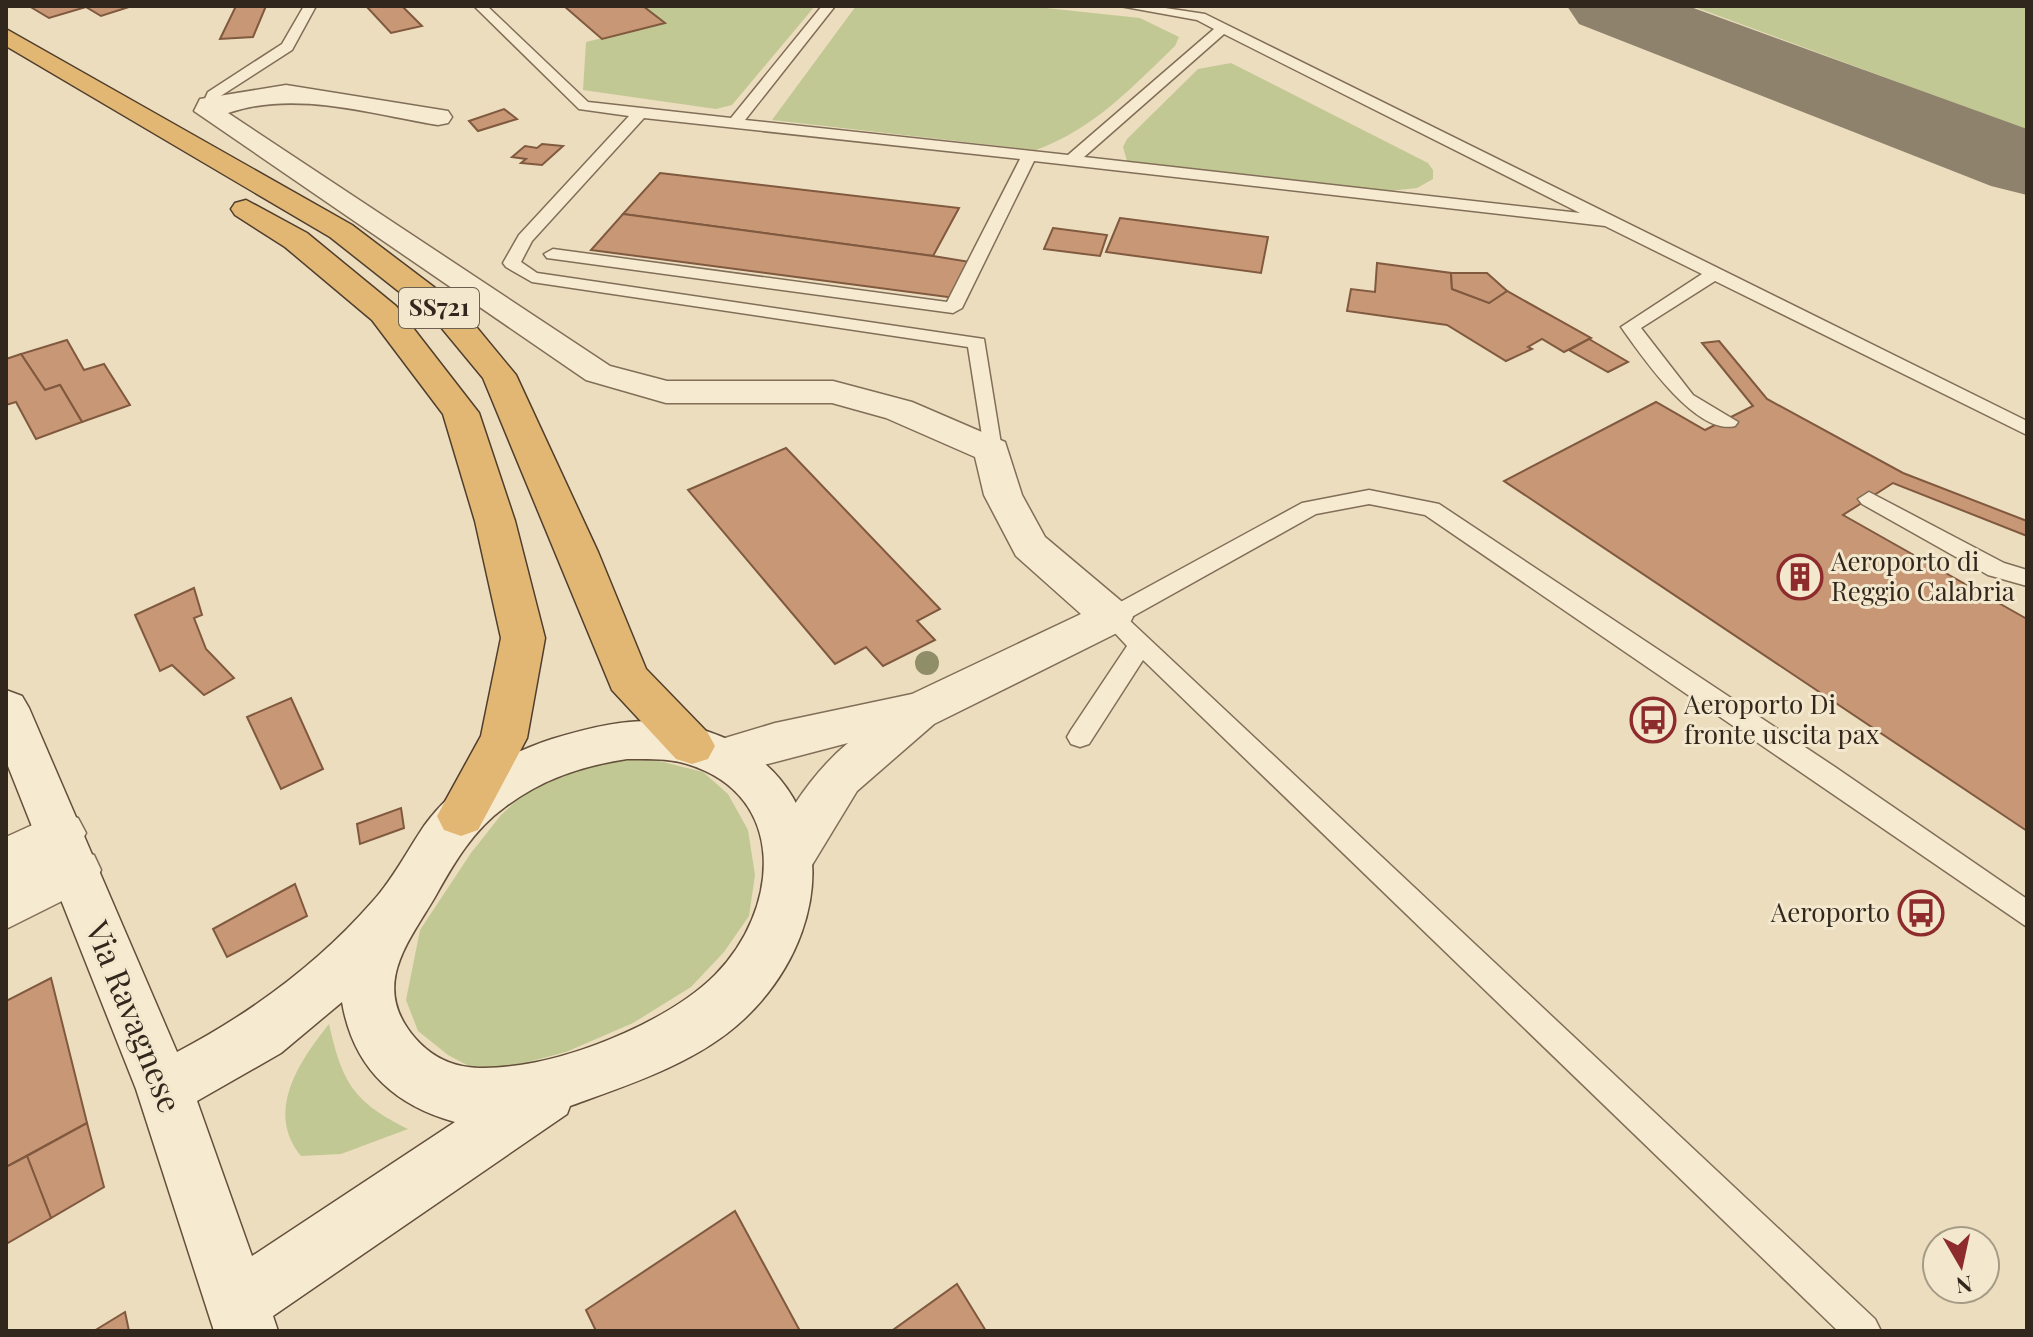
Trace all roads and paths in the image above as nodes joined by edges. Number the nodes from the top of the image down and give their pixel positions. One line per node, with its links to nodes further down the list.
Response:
1 (310, 6): 8 (lane)
2 (480, 6): 9 (lane)
3 (829, 6): 11 (lane)
4 (1126, 6): 5 (lane)
5 (1223, 28): 13 (lane); 14 (lane)
6 (6, 36): 26 (highway, SS721)
7 (6, 68): 27 (highway, SS721)
8 (208, 108): 10 (street); 19 (street)
9 (640, 113): 11 (lane); 19 (lane)
10 (438, 117)
11 (735, 123): 12 (lane)
12 (1029, 156): 13 (lane); 15 (lane)
13 (1071, 160): 14 (lane)
14 (1609, 221): 16 (lane)
15 (553, 254)
16 (1715, 273): 17 (lane); 18 (lane)
17 (1728, 422)
18 (2027, 429)
19 (992, 450): 22 (street)
20 (1869, 499): 21 (lane)
21 (2027, 578)
22 (1126, 631): 24 (street); 25 (lane); 32 (lane); 37 (lane)
23 (6, 708): 28 (street, Via Ravagnese)
24 (921, 710): 26 (street); 29 (street)
25 (1080, 737)
26 (707, 752): 27 (street); 29 (street)
27 (461, 816): 33 (street)
28 (69, 852): 30 (street); 31 (street); 35 (street, Via Ravagnese)
29 (791, 855): 34 (street)
30 (6, 861)
31 (6, 906)
32 (2027, 915)
33 (384, 926): 34 (street); 35 (street)
34 (559, 1085): 36 (street)
35 (164, 1089): 36 (street, Via Ravagnese)
36 (242, 1317)
37 (1863, 1331)

